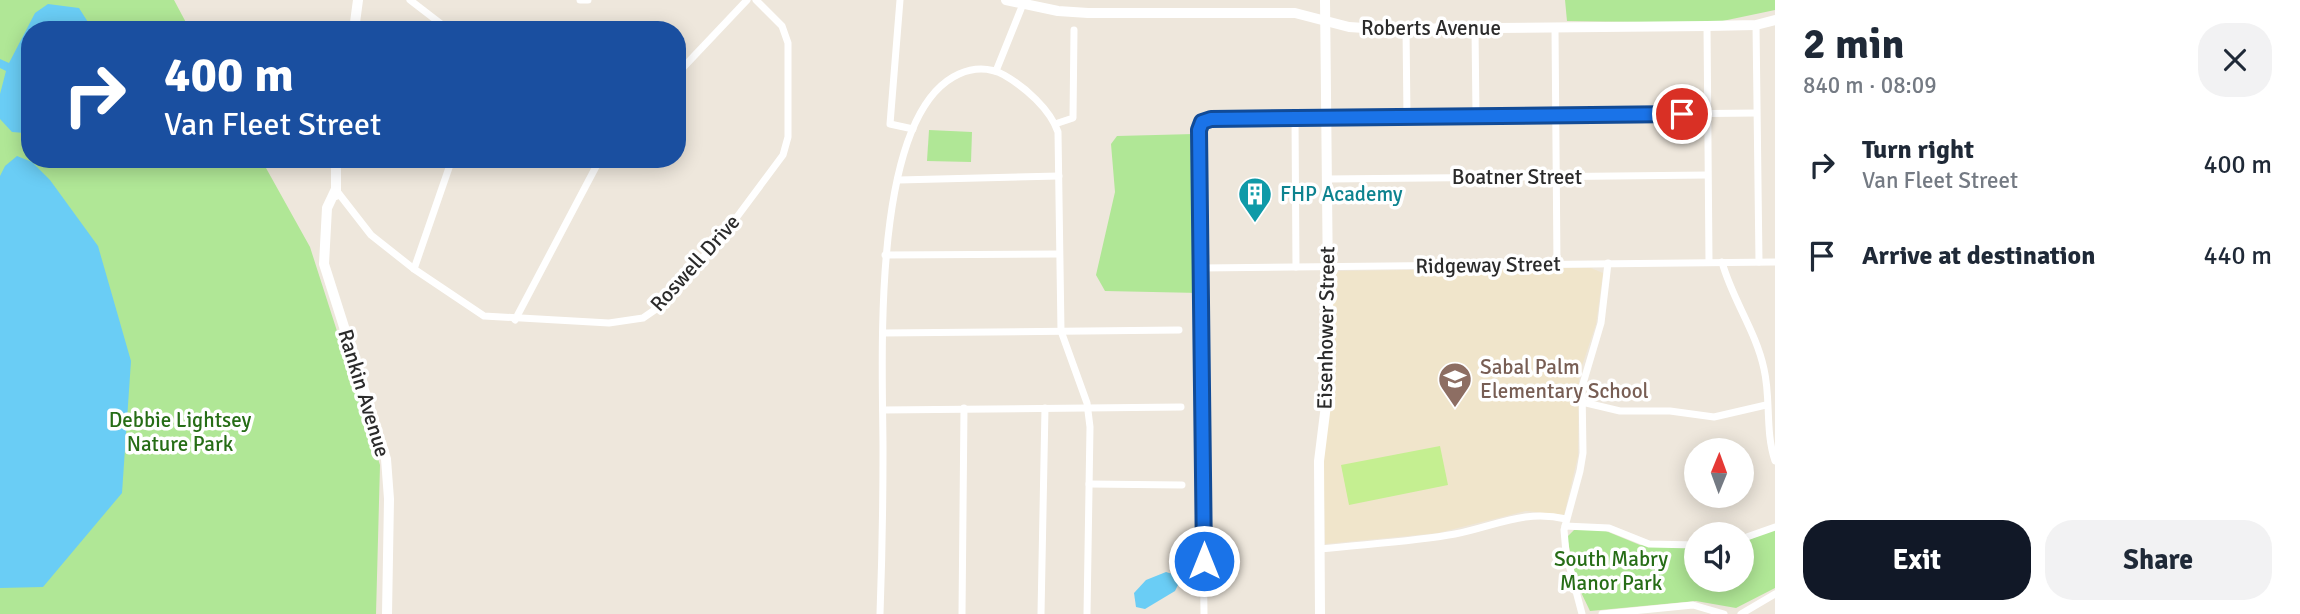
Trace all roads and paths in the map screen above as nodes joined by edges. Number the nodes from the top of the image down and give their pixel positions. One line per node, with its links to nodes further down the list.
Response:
1 (358, 0): 13 (street)
2 (410, 0): 14 (street)
3 (580, 0): 4 (street)
4 (588, 0)
5 (747, 0): 23 (street)
6 (757, 0): 55 (street, Roswell Drive)
7 (900, 0): 33 (street)
8 (1006, 0): 10 (street, Roberts Avenue)
9 (1325, 0): 11 (street, Eisenhower Street)
10 (1023, 4): 11 (street, Roberts Avenue); 24 (street)
11 (1325, 20): 17 (street, Roberts Avenue); 22 (street, Eisenhower Street)
12 (1775, 20): 15 (street, Roberts Avenue)
13 (355, 21)
14 (437, 21)
15 (1756, 25): 16 (street, Roberts Avenue); 26 (street)
16 (1707, 26): 18 (street, Roberts Avenue); 25 (street)
17 (1349, 27): 19 (street, Roberts Avenue); 22 (street)
18 (1555, 28): 20 (street, Roberts Avenue); 27 (street)
19 (1406, 29): 20 (street, Roberts Avenue); 31 (street)
20 (1475, 29): 28 (street)
21 (1074, 30): 32 (street)
22 (1326, 42): 30 (street, Eisenhower Street)
23 (686, 64)
24 (996, 71): 32 (street); 33 (street)
25 (1708, 113): 26 (street); 27 (street); 38 (street)
26 (1756, 113): 47 (street)
27 (1556, 114): 28 (street); 39 (street)
28 (1476, 115): 31 (street)
29 (1295, 117): 30 (street); 52 (street); 53 (street)
30 (1327, 117): 31 (street); 40 (street, Eisenhower Street)
31 (1407, 117)
32 (1055, 124): 37 (street)
33 (913, 129): 41 (street)
34 (336, 168): 42 (street, Rankin Avenue)
35 (449, 168): 54 (street)
36 (595, 168): 55 (street)
37 (1059, 176): 41 (street); 43 (street)
38 (1707, 176): 39 (street, Boatner Street); 45 (street)
39 (1556, 177): 40 (street, Boatner Street); 50 (street)
40 (1327, 179): 51 (street, Eisenhower Street)
41 (899, 180): 44 (street)
42 (336, 189): 54 (street, Roswell Drive); 75 (street, Rankin Avenue)
43 (1059, 254): 44 (street); 57 (street)
44 (885, 255): 58 (street)
45 (1709, 262): 46 (street, Ridgeway Street); 49 (street, Ridgeway Street)
46 (1722, 262): 47 (street, Ridgeway Street); 60 (street)
47 (1759, 262): 48 (street, Ridgeway Street)
48 (1775, 262)
49 (1608, 263): 50 (street, Ridgeway Street); 59 (street)
50 (1557, 264): 51 (street, Ridgeway Street)
51 (1329, 266): 52 (street, Ridgeway Street); 73 (street, Eisenhower Street)
52 (1296, 267): 53 (street, Ridgeway Street)
53 (1202, 268): 80 (street)
54 (414, 269): 55 (street, Roswell Drive)
55 (515, 320)
56 (1179, 330): 57 (street)
57 (1061, 331): 58 (street); 64 (street)
58 (883, 333): 65 (street)
59 (1582, 402): 60 (street); 69 (street)
60 (1766, 405): 66 (street)
61 (1181, 407): 64 (street)
62 (964, 408): 63 (street); 65 (street); 77 (street)
63 (1045, 408): 64 (street); 78 (street)
64 (1088, 408): 67 (street)
65 (883, 410): 76 (street)
66 (1775, 461)
67 (1088, 484): 68 (street); 79 (street)
68 (1182, 485)
69 (1565, 522): 72 (street); 73 (street); 82 (street)
70 (1775, 527): 71 (street)
71 (1754, 534)
72 (1684, 545)
73 (1320, 549): 81 (street, Eisenhower Street)
74 (1775, 594): 85 (street)
75 (387, 614)
76 (880, 614)
77 (962, 614)
78 (1041, 614)
79 (1087, 614)
80 (1204, 614)
81 (1320, 614)
82 (1581, 614)
83 (1602, 614): 84 (street)
84 (1724, 614)
85 (1741, 614)

